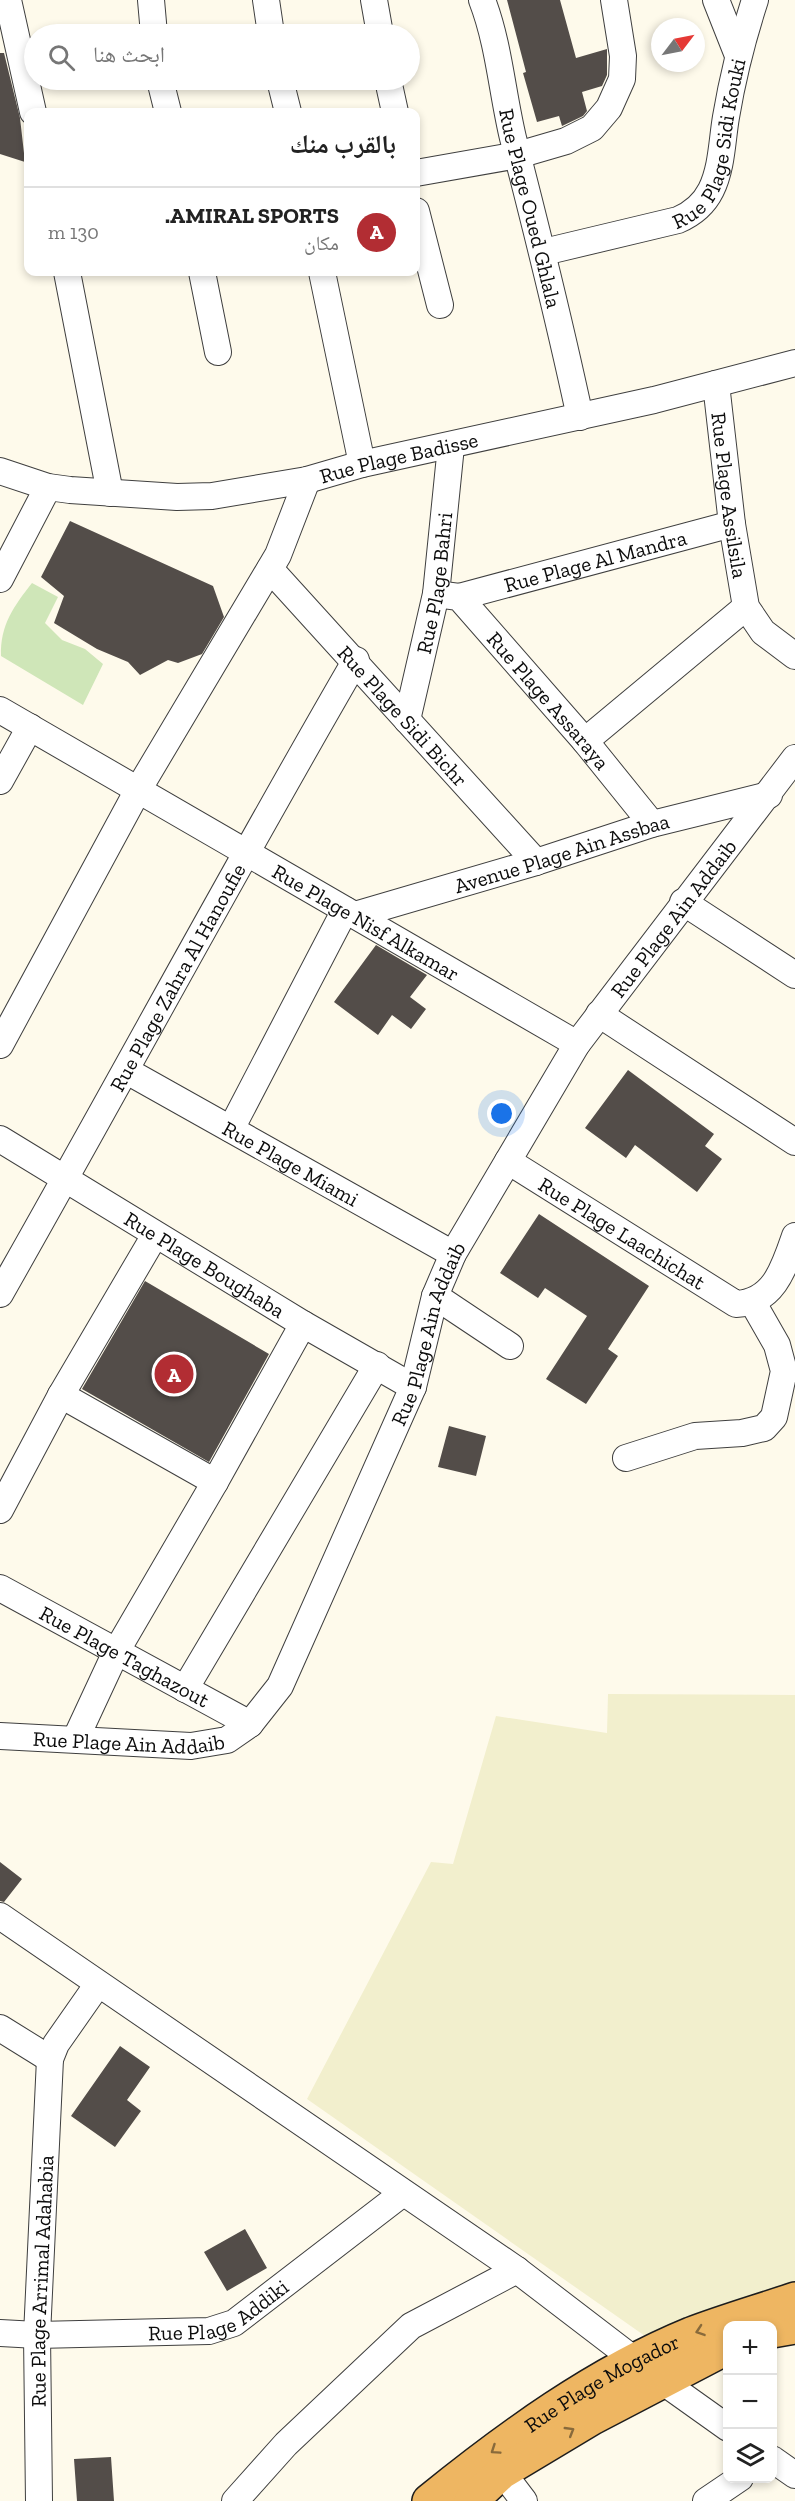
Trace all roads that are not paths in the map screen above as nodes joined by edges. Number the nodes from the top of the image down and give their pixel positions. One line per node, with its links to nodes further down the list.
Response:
1 (8, 0): 13 (street)
2 (151, 0): 9 (street)
3 (266, 0): 10 (street)
4 (374, 0): 11 (street)
5 (482, 0): 22 (street, Rue Plage Oued Ghlala)
6 (614, 0): 22 (street)
7 (716, 0): 12 (street)
8 (755, 0): 12 (street, Rue Plage Sidi Kouki)
9 (153, 24)
10 (270, 24)
11 (378, 24)
12 (737, 53): 25 (street, Rue Plage Sidi Kouki)
13 (24, 72)
14 (28, 90): 18 (street)
15 (162, 90): 19 (street)
16 (282, 90): 20 (street)
17 (390, 90): 21 (street)
18 (32, 108)
19 (167, 108)
20 (287, 108)
21 (394, 108)
22 (518, 155): 23 (street); 25 (street, Rue Plage Oued Ghlala)
23 (420, 172)
24 (420, 227): 29 (street)
25 (544, 252): 33 (street, Rue Plage Oued Ghlala)
26 (68, 276): 39 (street)
27 (203, 276): 30 (street)
28 (323, 276): 35 (street)
29 (440, 305)
30 (218, 352)
31 (795, 363): 32 (street, Rue Plage Badisse)
32 (716, 384): 33 (street, Rue Plage Badisse); 40 (street, Rue Plage Assilsila)
33 (580, 417): 34 (street, Rue Plage Badisse)
34 (451, 446): 35 (street, Rue Plage Badisse); 43 (street, Rue Plage Bahri)
35 (362, 464): 37 (street, Rue Plage Badisse)
36 (0, 471): 38 (street, Rue Plage Badisse)
37 (307, 480): 39 (street, Rue Plage Badisse); 41 (street)
38 (48, 487): 39 (street, Rue Plage Badisse); 42 (street)
39 (110, 493)
40 (732, 524): 43 (street, Rue Plage Al Mandra); 44 (street, Rue Plage Assilsila)
41 (270, 569): 46 (street, Rue Plage Sidi Bichr); 53 (street)
42 (0, 579)
43 (447, 595): 48 (street, Rue Plage Bahri); 50 (street, Rue Plage Assaraya)
44 (746, 607): 45 (street, Rue Plage Assilsila); 50 (street, Rue Plage Assilsila)
45 (795, 656)
46 (356, 660): 48 (street, Rue Plage Sidi Bichr); 56 (street, Rue Plage Zahra Al Hanoufie)
47 (0, 710): 49 (street, Rue Plage Nisf Alkamar)
48 (407, 720): 57 (street, Rue Plage Sidi Bichr)
49 (30, 727): 52 (street); 53 (street, Rue Plage Nisf Alkamar)
50 (585, 741): 55 (street, Rue Plage Assaraya)
51 (795, 758): 54 (street, Rue Plage Ain Addaib)
52 (0, 782)
53 (138, 790): 56 (street, Rue Plage Nisf Alkamar); 63 (street)
54 (769, 795): 55 (street, Avenue Plage Ain Assbaa); 58 (street, Rue Plage Ain Addaib)
55 (652, 824): 57 (street, Avenue Plage Ain Assbaa)
56 (244, 852): 59 (street, Rue Plage Nisf Alkamar); 64 (street, Rue Plage Zahra Al Hanoufie)
57 (536, 862): 59 (street, Avenue Plage Ain Assbaa)
58 (683, 902): 60 (street); 61 (street, Rue Plage Ain Addaib)
59 (350, 912): 62 (street, Rue Plage Nisf Alkamar); 65 (street)
60 (795, 975)
61 (599, 1014): 62 (street, Rue Plage Ain Addaib); 67 (street)
62 (577, 1044): 68 (street, Rue Plage Ain Addaib)
63 (0, 1045)
64 (127, 1071): 65 (street, Rue Plage Miami); 69 (street, Rue Plage Zahra Al Hanoufie)
65 (231, 1129): 72 (street, Rue Plage Miami)
66 (0, 1138): 69 (street, Rue Plage Boughaba)
67 (795, 1142)
68 (508, 1161): 72 (street, Rue Plage Ain Addaib); 75 (street, Rue Plage Laachichat)
69 (66, 1178): 70 (street, Rue Plage Boughaba); 73 (street, Rue Plage Zahra Al Hanoufie)
70 (155, 1235): 76 (street, Rue Plage Boughaba); 80 (street)
71 (795, 1236): 75 (street)
72 (453, 1254): 74 (street, Rue Plage Ain Addaib)
73 (0, 1294)
74 (435, 1296): 77 (street); 79 (street, Rue Plage Ain Addaib)
75 (745, 1303): 81 (street)
76 (303, 1324): 78 (street, Rue Plage Boughaba); 82 (street)
77 (510, 1346)
78 (377, 1365): 79 (street, Rue Plage Boughaba); 86 (street)
79 (413, 1387): 87 (street, Rue Plage Ain Addaib)
80 (61, 1395): 82 (street); 83 (street)
81 (626, 1458)
82 (215, 1482): 85 (street)
83 (0, 1510)
84 (0, 1588): 85 (street, Rue Plage Taghazout)
85 (116, 1652): 86 (street, Rue Plage Taghazout); 89 (street)
86 (184, 1689): 87 (street, Rue Plage Taghazout)
87 (250, 1724): 89 (street, Rue Plage Ain Addaib)
88 (0, 1736): 89 (street, Rue Plage Ain Addaib)
89 (76, 1738)
90 (0, 1916): 91 (street)
91 (98, 1984): 93 (street, Rue Plage Arrimal Adahabia); 94 (street)
92 (0, 2028): 93 (street)
93 (50, 2059): 100 (street, Rue Plage Arrimal Adahabia)
94 (403, 2193): 95 (street); 100 (street, Rue Plage Addiki)
95 (517, 2270): 102 (street); 110 (street)
96 (795, 2299): 102 (highway, Rue Plage Mogador, one-way to 102)
97 (795, 2327): 98 (highway)
98 (777, 2330)
99 (0, 2332): 100 (street, Rue Plage Addiki)
100 (37, 2335): 109 (street, Rue Plage Arrimal Adahabia)
101 (723, 2350): 103 (highway, Rue Plage Mogador)
102 (636, 2361): 103 (street); 111 (highway, Rue Plage Mogador, one-way to 111)
103 (662, 2381): 104 (street); 106 (highway, Rue Plage Mogador, one-way to 103)
104 (723, 2424)
105 (777, 2462): 107 (street)
106 (502, 2472): 112 (highway, Rue Plage Mogador); 113 (street)
107 (795, 2475)
108 (733, 2483): 114 (street)
109 (39, 2501)
110 (235, 2501)
111 (429, 2501)
112 (471, 2501)
113 (524, 2501)
114 (706, 2501)

